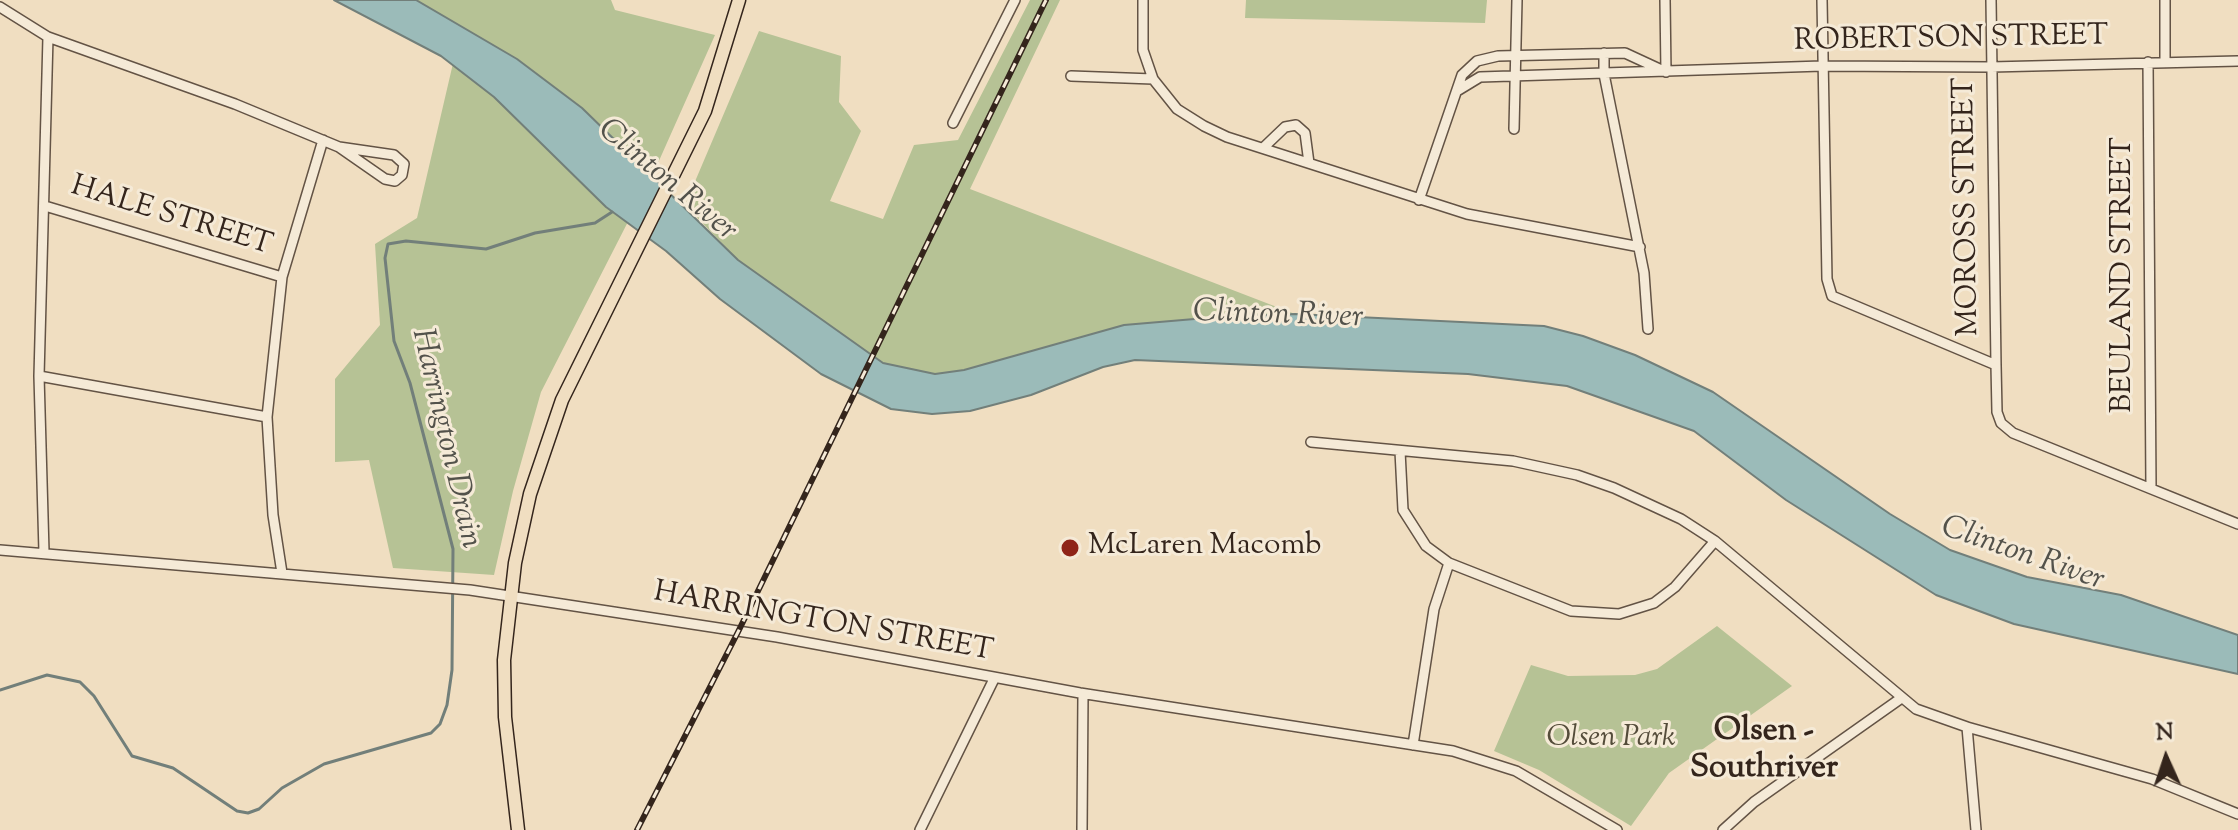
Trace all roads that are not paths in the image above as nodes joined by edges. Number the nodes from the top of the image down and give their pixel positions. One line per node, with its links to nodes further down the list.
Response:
1 (739, 0): 47 (main road)
2 (1015, 0): 24 (street)
3 (1143, 0): 22 (street)
4 (1517, 0): 12 (street)
5 (1665, 0): 18 (street)
6 (1822, 0): 16 (street)
7 (1991, 0): 17 (street, MOROSS STREET)
8 (2165, 0): 13 (street)
9 (0, 7): 10 (street)
10 (48, 37): 26 (street); 31 (street)
11 (1604, 53): 12 (street, ROBERTSON STREET); 18 (street, ROBERTSON STREET); 19 (street)
12 (1515, 55): 21 (street); 23 (street, ROBERTSON STREET)
13 (2165, 61): 14 (street, ROBERTSON STREET); 15 (street, ROBERTSON STREET)
14 (2238, 61)
15 (2148, 62): 17 (street, ROBERTSON STREET); 40 (street, BEULAND STREET)
16 (1822, 66): 17 (street, ROBERTSON STREET); 18 (street, ROBERTSON STREET); 35 (street)
17 (1991, 67): 35 (street, MOROSS STREET)
18 (1666, 72): 19 (street, ROBERTSON STREET)
19 (1604, 74): 21 (street, ROBERTSON STREET); 32 (street)
20 (1071, 76): 22 (street)
21 (1514, 76): 23 (street, ROBERTSON STREET); 25 (street)
22 (1153, 79): 28 (street)
23 (1457, 91): 30 (street, ROBERTSON STREET)
24 (953, 123)
25 (1514, 129)
26 (323, 140): 27 (street); 33 (street)
27 (339, 147): 27 (street)
28 (1263, 148): 29 (street); 29 (street)
29 (1309, 163): 30 (street)
30 (1419, 200): 32 (street)
31 (45, 206): 33 (street, HALE STREET); 36 (street)
32 (1640, 247): 34 (street)
33 (282, 277): 37 (street)
34 (1648, 329)
35 (1996, 365): 40 (street, MOROSS STREET)
36 (39, 376): 37 (street); 44 (street)
37 (267, 417): 46 (street)
38 (1311, 442): 39 (street)
39 (1400, 451): 42 (street); 45 (street)
40 (2151, 488): 41 (street, MOROSS STREET)
41 (2238, 524)
42 (1715, 541): 45 (street); 50 (street)
43 (0, 550): 44 (street, HARRINGTON STREET)
44 (44, 552): 46 (street, HARRINGTON STREET)
45 (1449, 563): 52 (street)
46 (282, 573): 47 (street, HARRINGTON STREET)
47 (511, 596): 48 (street, HARRINGTON STREET); 54 (main road)
48 (994, 679): 49 (street, HARRINGTON STREET); 55 (street)
49 (1083, 694): 52 (street, HARRINGTON STREET); 56 (street)
50 (1900, 699): 51 (street); 58 (street)
51 (1967, 727): 53 (street); 59 (street)
52 (1413, 745): 57 (street, HARRINGTON STREET)
53 (2238, 814)
54 (518, 830)
55 (920, 830)
56 (1082, 830)
57 (1617, 830)
58 (1723, 830)
59 (1976, 830)

